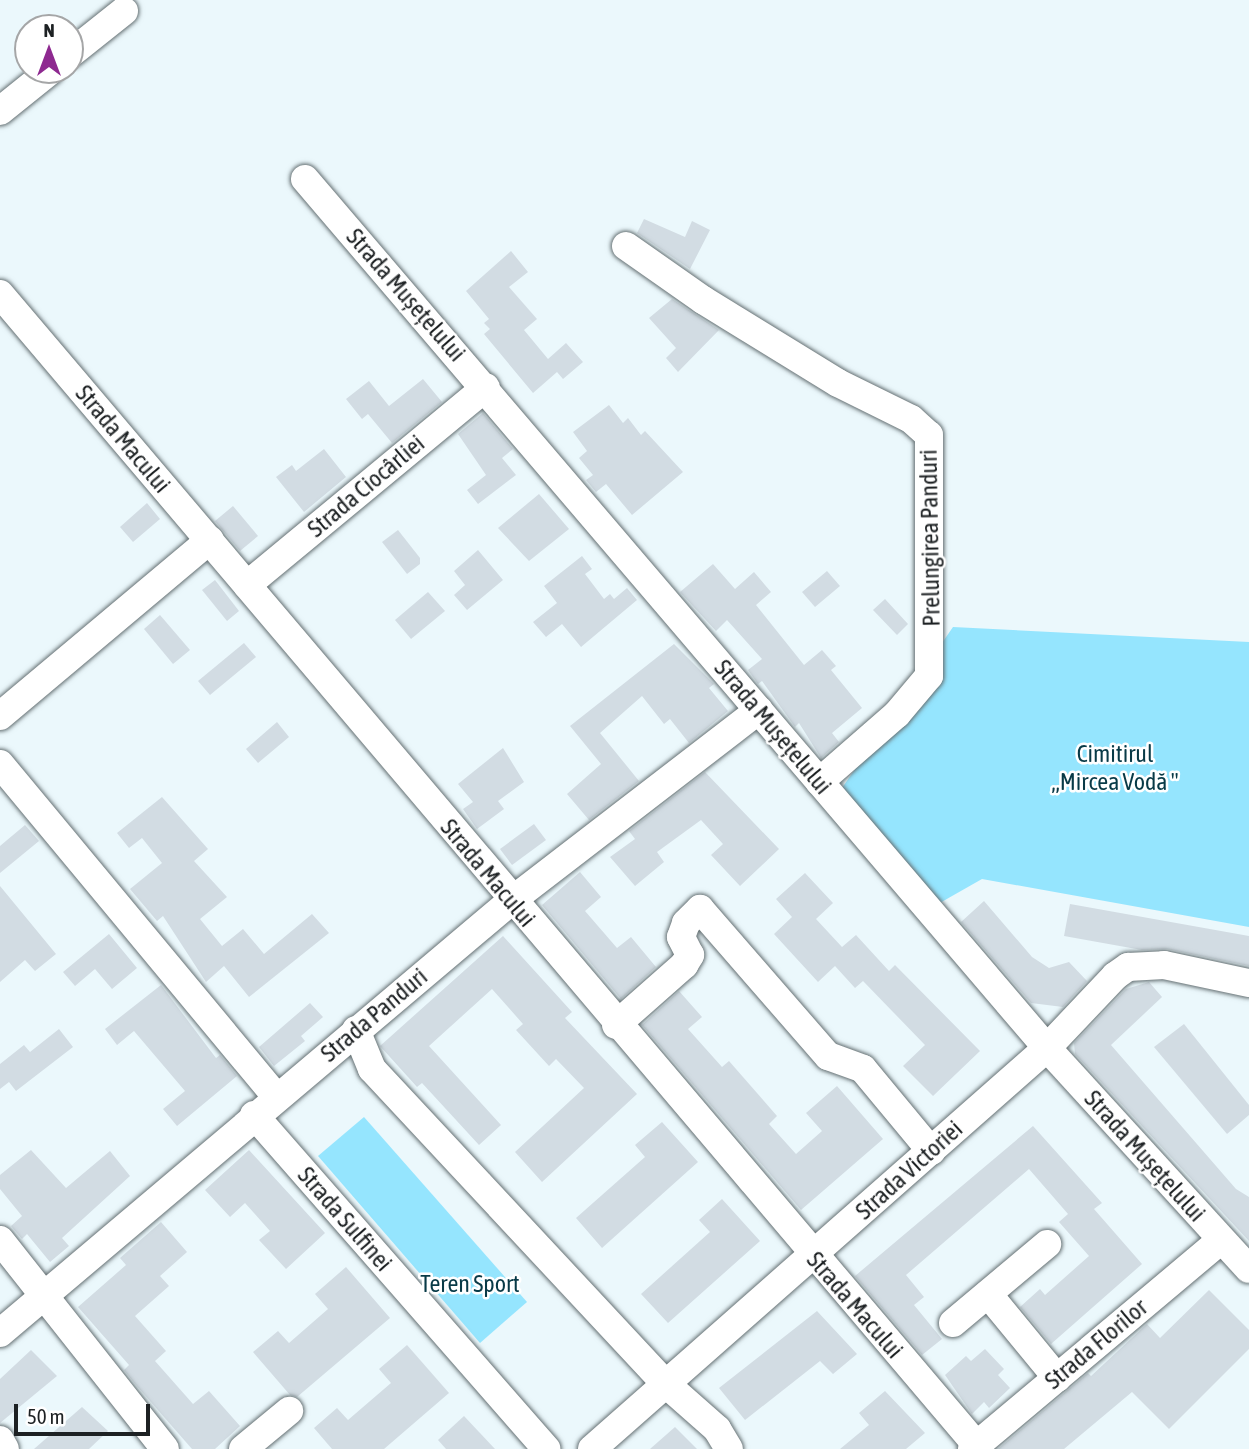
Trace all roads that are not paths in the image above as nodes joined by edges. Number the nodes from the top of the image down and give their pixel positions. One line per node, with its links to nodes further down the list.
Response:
1 (124, 10): 2 (street)
2 (84, 43)
3 (34, 84): 4 (street)
4 (0, 111)
5 (305, 179): 8 (street, Strada Mușețelului)
6 (626, 246): 14 (street, Prelungirea Panduri)
7 (0, 294): 9 (street, Strada Macului)
8 (486, 387): 10 (street, Strada Ciocârliei); 11 (street, Strada Mușețelului)
9 (209, 540): 10 (street, Strada Macului); 12 (street)
10 (247, 585): 15 (street, Strada Macului)
11 (759, 710): 14 (street, Strada Mușețelului); 15 (street, Strada Panduri)
12 (0, 716)
13 (0, 764): 20 (street)
14 (819, 782): 19 (street, Strada Mușețelului)
15 (511, 901): 17 (street, Strada Macului); 18 (street, Strada Panduri)
16 (1249, 983): 19 (street, Strada Victoriei)
17 (616, 1025): 22 (street); 26 (street, Strada Macului)
18 (356, 1030): 20 (street, Strada Panduri); 33 (street)
19 (1047, 1048): 22 (street, Strada Victoriei); 24 (street, Strada Mușețelului)
20 (276, 1097): 21 (street, Strada Panduri)
21 (254, 1115): 29 (street, Strada Panduri); 40 (street, Strada Sulfinei)
22 (932, 1150): 26 (street, Strada Victoriei)
23 (0, 1240): 29 (street)
24 (1221, 1240): 27 (street, Strada Mușețelului); 32 (street, Strada Florilor)
25 (1047, 1244): 28 (street)
26 (813, 1256): 33 (street, Strada Victoriei); 36 (street, Strada Macului)
27 (1249, 1269)
28 (988, 1294): 30 (street); 32 (street)
29 (46, 1295): 31 (street, Strada Panduri); 38 (street)
30 (953, 1323)
31 (0, 1333)
32 (1057, 1378): 36 (street, Strada Florilor)
33 (666, 1384): 41 (street, Strada Victoriei); 42 (street)
34 (289, 1410): 39 (street)
35 (0, 1440): 37 (street)
36 (976, 1448)
37 (5, 1449)
38 (165, 1449)
39 (243, 1449)
40 (546, 1449)
41 (592, 1449)
42 (729, 1449)

